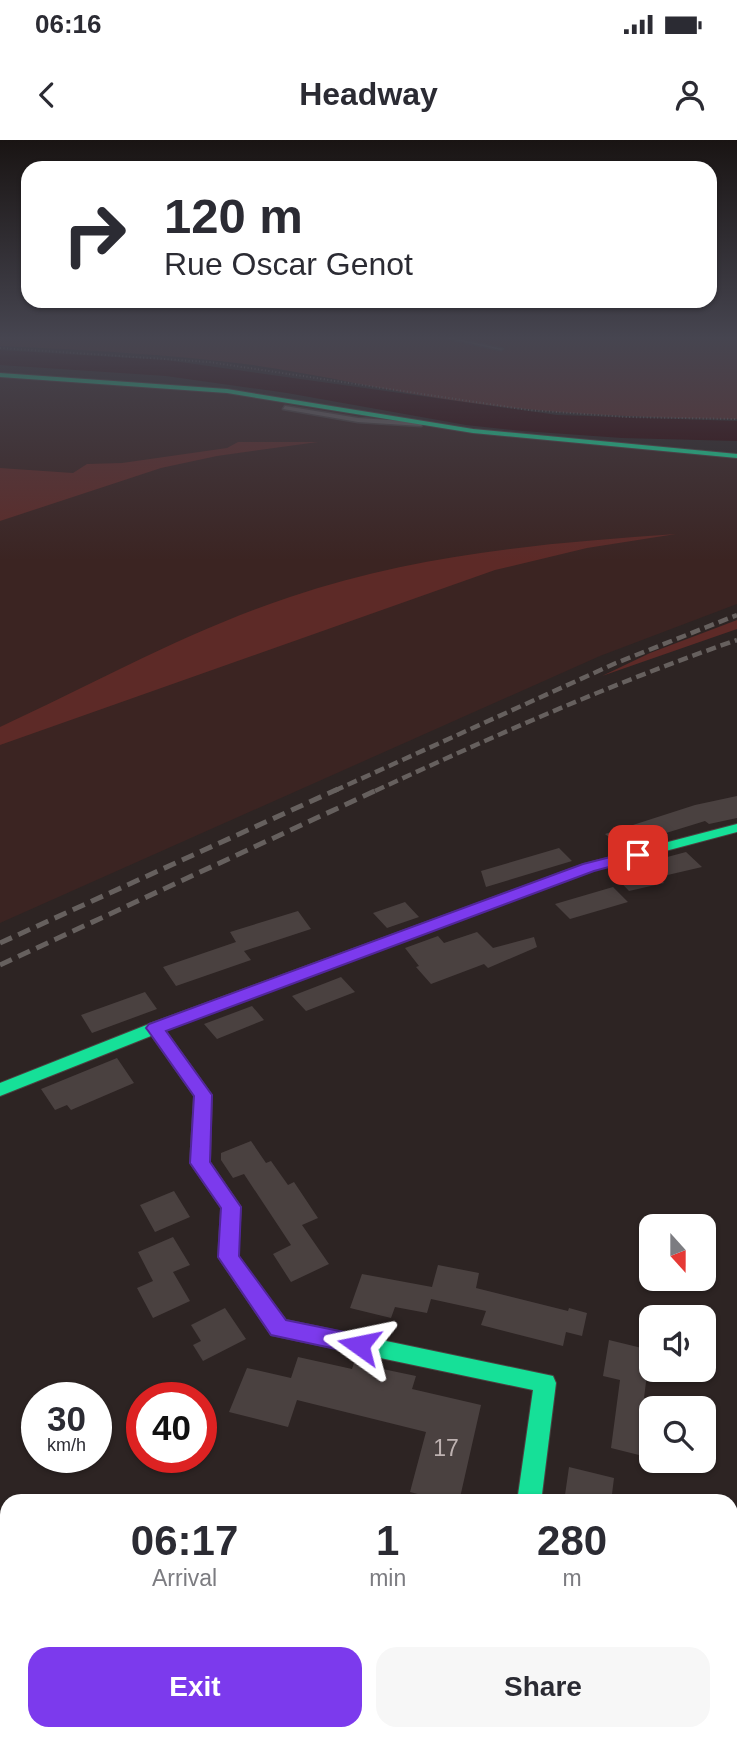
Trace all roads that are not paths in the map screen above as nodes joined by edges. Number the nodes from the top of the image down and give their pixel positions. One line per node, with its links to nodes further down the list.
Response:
1 (307, 412): 3 (lane)
2 (350, 412): 3 (street)
3 (424, 424): 4 (street)
4 (737, 456)
5 (737, 828): 6 (street)
6 (155, 1028): 7 (street); 8 (street)
7 (0, 1090)
8 (530, 1494)

